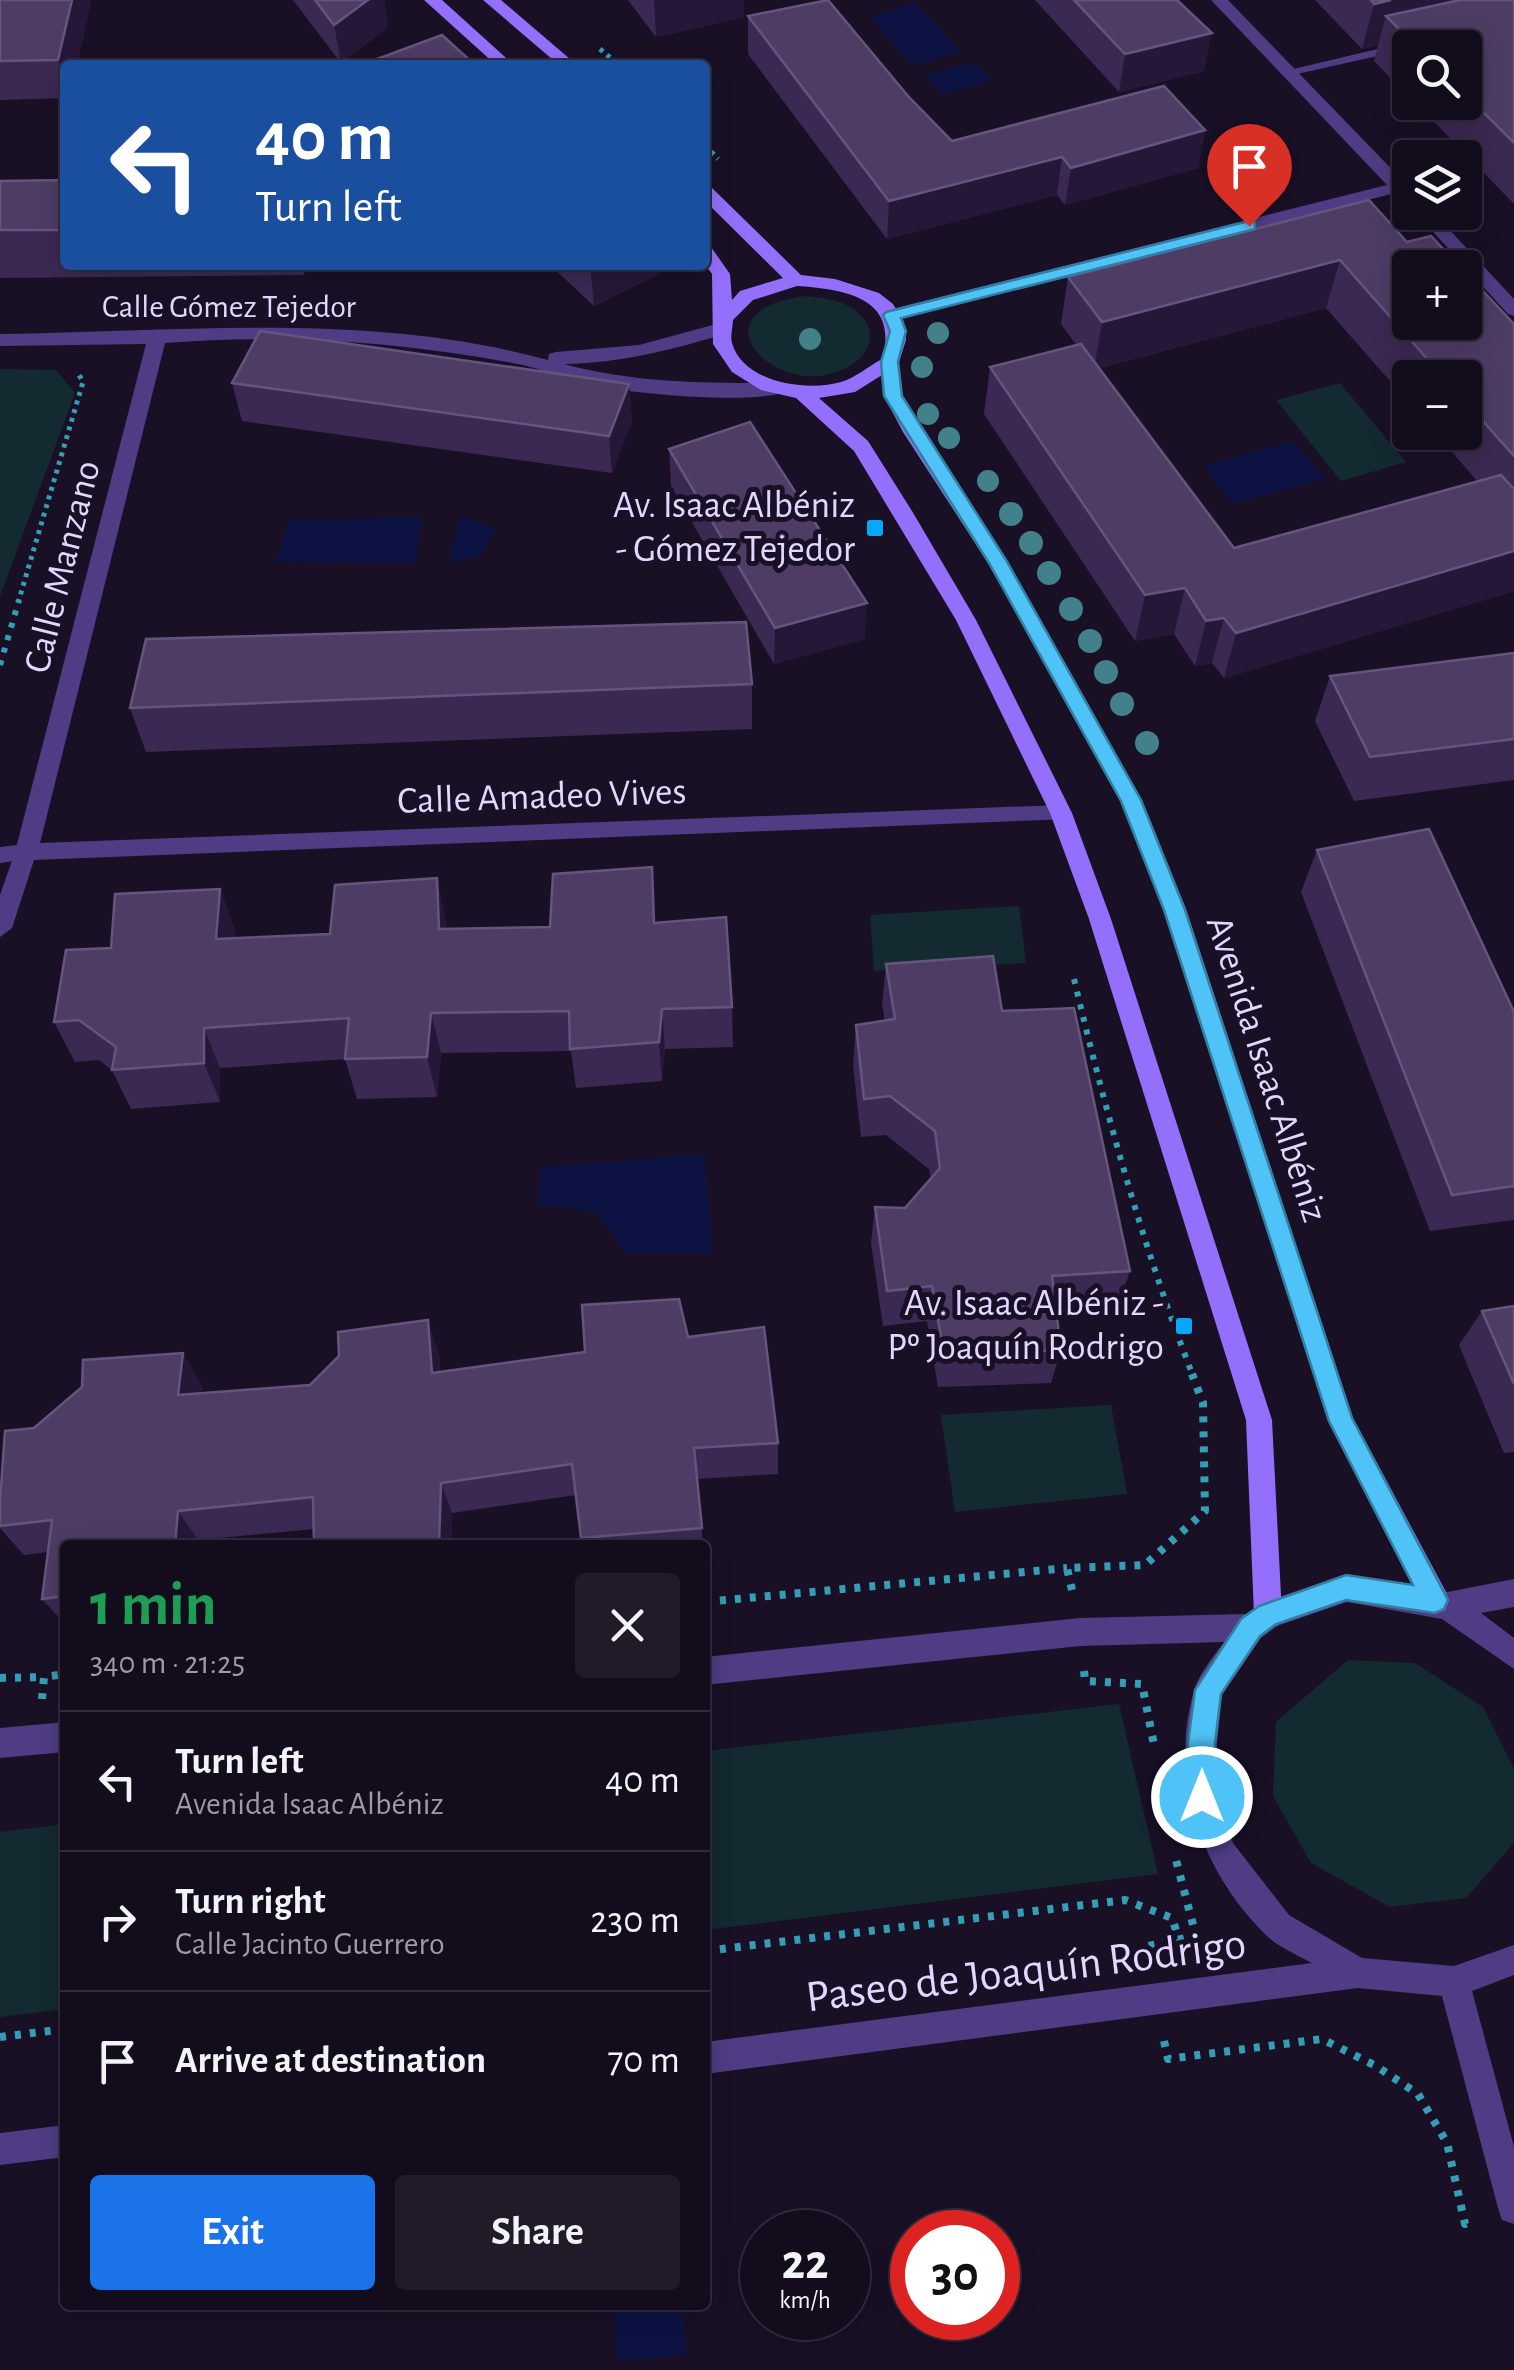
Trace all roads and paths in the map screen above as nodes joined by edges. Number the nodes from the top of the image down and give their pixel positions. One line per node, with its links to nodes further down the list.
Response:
1 (432, 0): 5 (street)
2 (491, 0): 6 (street)
3 (1220, 0): 7 (street)
4 (1392, 49): 7 (lane)
5 (500, 60)
6 (562, 60)
7 (1288, 72): 8 (street)
8 (1392, 180)
9 (710, 196): 13 (street)
10 (1392, 196): 15 (street)
11 (1440, 230): 14 (street)
12 (710, 258): 16 (street)
13 (796, 280): 15 (street); 16 (street)
14 (1514, 310)
15 (892, 315): 21 (street)
16 (722, 323): 20 (street, Calle Gómez Tejedor); 22 (street)
17 (73, 338): 18 (street, Calle Gómez Tejedor); 19 (street, Calle Gómez Tejedor); 24 (path)
18 (157, 338): 20 (street, Calle Gómez Tejedor); 26 (street, Calle Manzano)
19 (0, 340)
20 (516, 357): 22 (street, Calle Gómez Tejedor)
21 (890, 362): 23 (street); 33 (street, Avenida Isaac Albéniz)
22 (776, 389): 23 (street)
23 (803, 394): 25 (street)
24 (0, 664)
25 (1061, 813): 26 (street, Calle Amadeo Vives); 34 (street)
26 (26, 852): 27 (lane); 28 (street, Calle Manzano)
27 (0, 855)
28 (0, 928)
29 (1071, 967): 30 (path)
30 (1067, 1568): 32 (path); 35 (path)
31 (1514, 1593): 33 (street)
32 (710, 1602)
33 (1441, 1603): 34 (street); 36 (street)
34 (1259, 1621): 35 (street); 45 (street)
35 (1080, 1632): 37 (street); 40 (path)
36 (1514, 1655)
37 (710, 1670)
38 (44, 1676): 39 (path)
39 (0, 1678)
40 (1085, 1681)
41 (60, 1737): 42 (street)
42 (0, 1743)
43 (710, 1950): 47 (path)
44 (1514, 1960): 46 (street)
45 (1358, 1973): 46 (street); 47 (street, Paseo de Joaquín Rodrigo)
46 (1454, 1982): 53 (street)
47 (1198, 1994): 50 (street, Paseo de Joaquín Rodrigo)
48 (60, 2030): 49 (path)
49 (0, 2037)
50 (710, 2057)
51 (60, 2142): 52 (street)
52 (0, 2149)
53 (1514, 2208)

